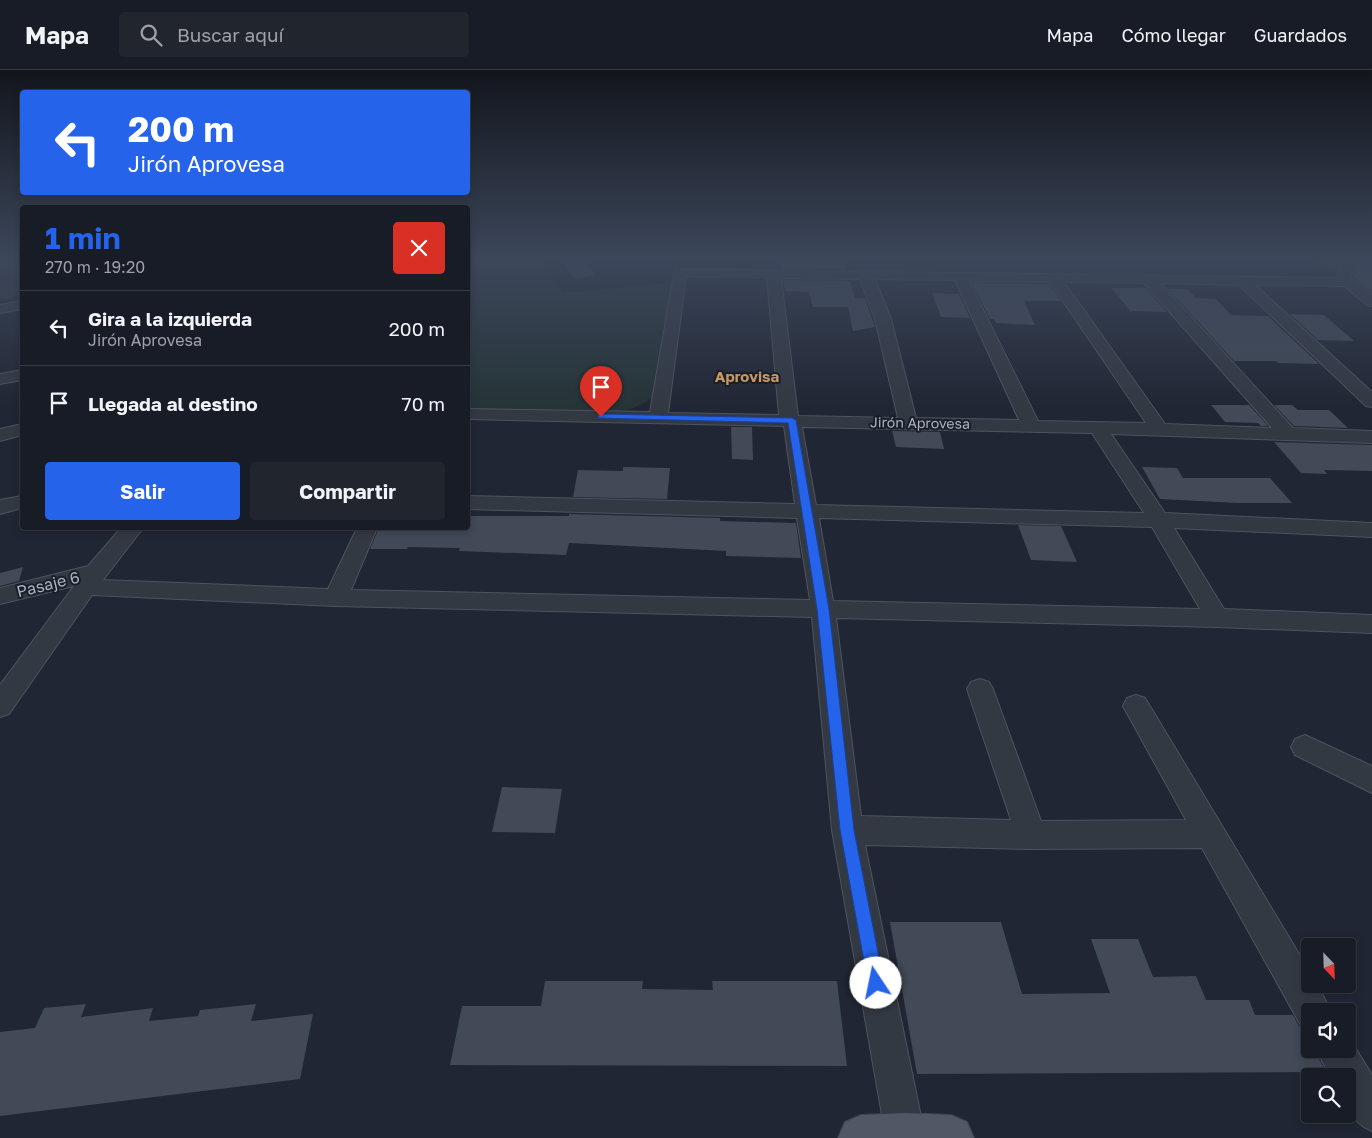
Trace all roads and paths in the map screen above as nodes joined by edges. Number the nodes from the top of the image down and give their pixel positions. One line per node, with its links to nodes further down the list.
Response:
1 (675, 308): 12 (street)
2 (778, 308): 13 (street)
3 (879, 308): 14 (street)
4 (975, 308): 15 (street)
5 (1075, 308): 17 (street)
6 (1174, 308): 19 (street)
7 (1272, 308): 10 (street)
8 (20, 371): 9 (street)
9 (0, 379)
10 (1372, 402)
11 (470, 414): 12 (street, Jirón Aprovesa)
12 (658, 418): 13 (street, Jirón Aprovesa)
13 (790, 420): 14 (street, Jirón Aprovesa); 25 (street)
14 (908, 423): 15 (street, Jirón Aprovesa)
15 (1031, 426): 16 (street, Jirón Aprovesa)
16 (1098, 428): 17 (street, Jirón Aprovesa); 26 (street)
17 (1160, 428): 19 (street, Jirón Aprovesa)
18 (20, 430): 20 (street)
19 (1288, 434): 21 (street, Jirón Aprovesa)
20 (0, 435)
21 (1372, 437)
22 (20, 502): 24 (street)
23 (470, 503): 25 (street)
24 (0, 507)
25 (808, 510): 26 (street); 33 (street)
26 (1159, 520): 29 (street); 34 (street)
27 (130, 530): 30 (street)
28 (366, 530): 32 (street)
29 (1372, 530)
30 (91, 580): 31 (street, Pasaje 6); 32 (street, Pasaje 6); 37 (street)
31 (0, 596)
32 (336, 598): 33 (street, Pasaje 6)
33 (823, 609): 34 (street, Pasaje 6); 41 (street)
34 (1217, 618): 35 (street, Pasaje 6)
35 (1371, 625)
36 (980, 689): 43 (street)
37 (0, 706)
38 (1136, 706): 42 (street)
39 (1305, 747): 40 (street)
40 (1372, 780)
41 (847, 830): 43 (street); 47 (street)
42 (1210, 834): 43 (street); 44 (street)
43 (1031, 835)
44 (1308, 1003)
45 (1340, 1058): 46 (street)
46 (1372, 1112)
47 (905, 1136): 48 (main road); 49 (main road)
48 (861, 1138)
49 (951, 1138)

